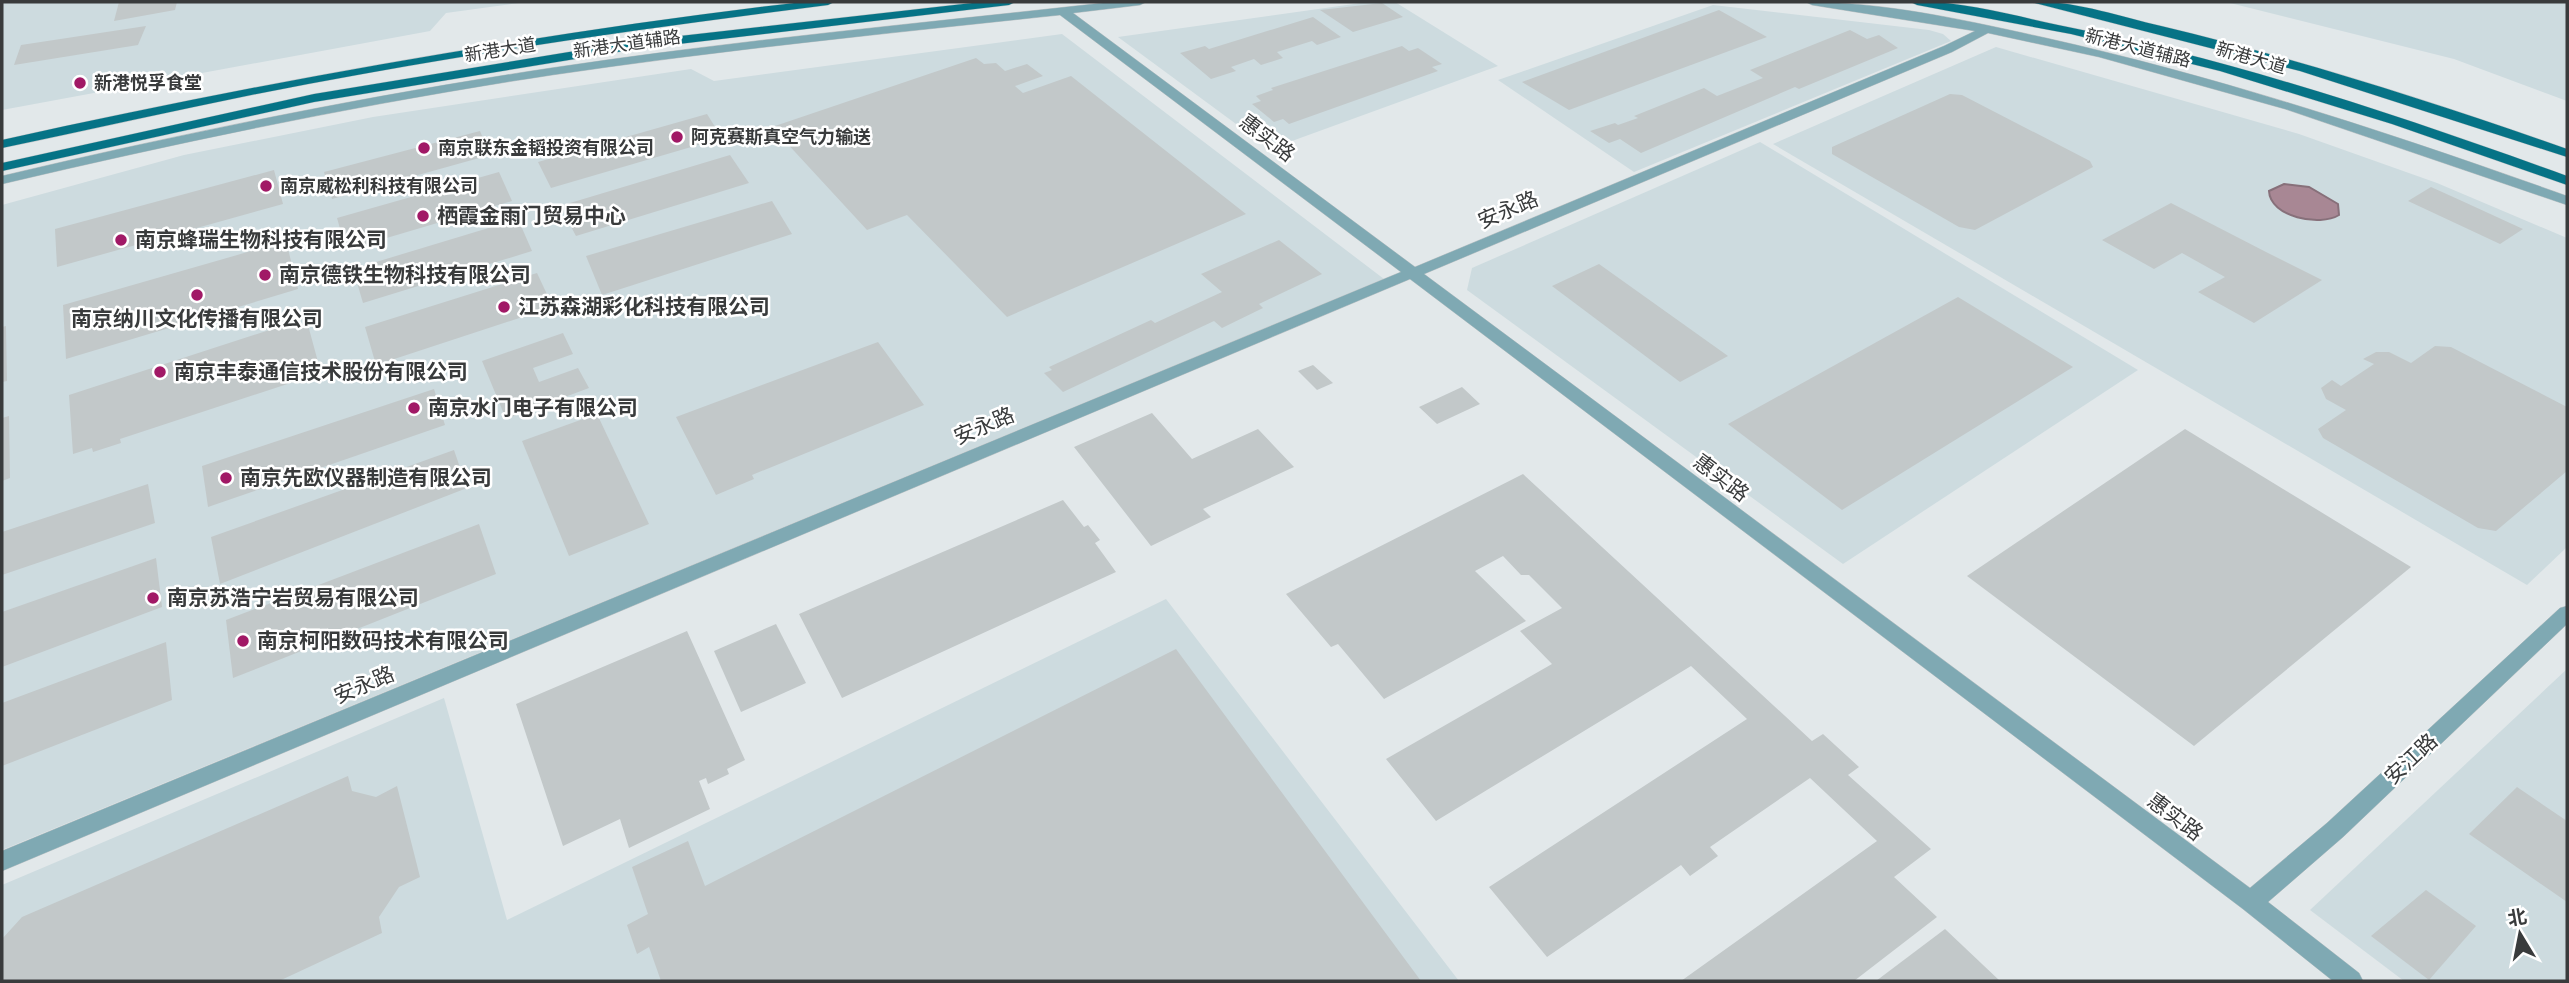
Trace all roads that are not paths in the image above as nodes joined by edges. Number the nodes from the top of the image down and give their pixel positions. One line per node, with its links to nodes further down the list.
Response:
1 (828, 2): 9 (main road, 新港大道)
2 (1009, 2): 11 (main road, 新港大道)
3 (1140, 2): 7 (street, 新港大道辅路)
4 (1812, 2): 8 (street, 新港大道辅路)
5 (1917, 2): 13 (main road, 新港大道)
6 (2037, 2): 10 (main road, 新港大道)
7 (1063, 11): 12 (street, 新港大道辅路); 15 (street, 惠实路)
8 (1983, 30): 14 (street, 新港大道辅路); 15 (street, 安永路)
9 (2, 144)
10 (2567, 153)
11 (2, 167)
12 (2, 180)
13 (2567, 181)
14 (2567, 201)
15 (1412, 276): 17 (street, 安永路); 18 (street, 惠实路)
16 (2567, 613): 18 (street, 安江路)
17 (2, 861)
18 (2251, 902): 19 (street, 惠实路)
19 (2351, 981)

